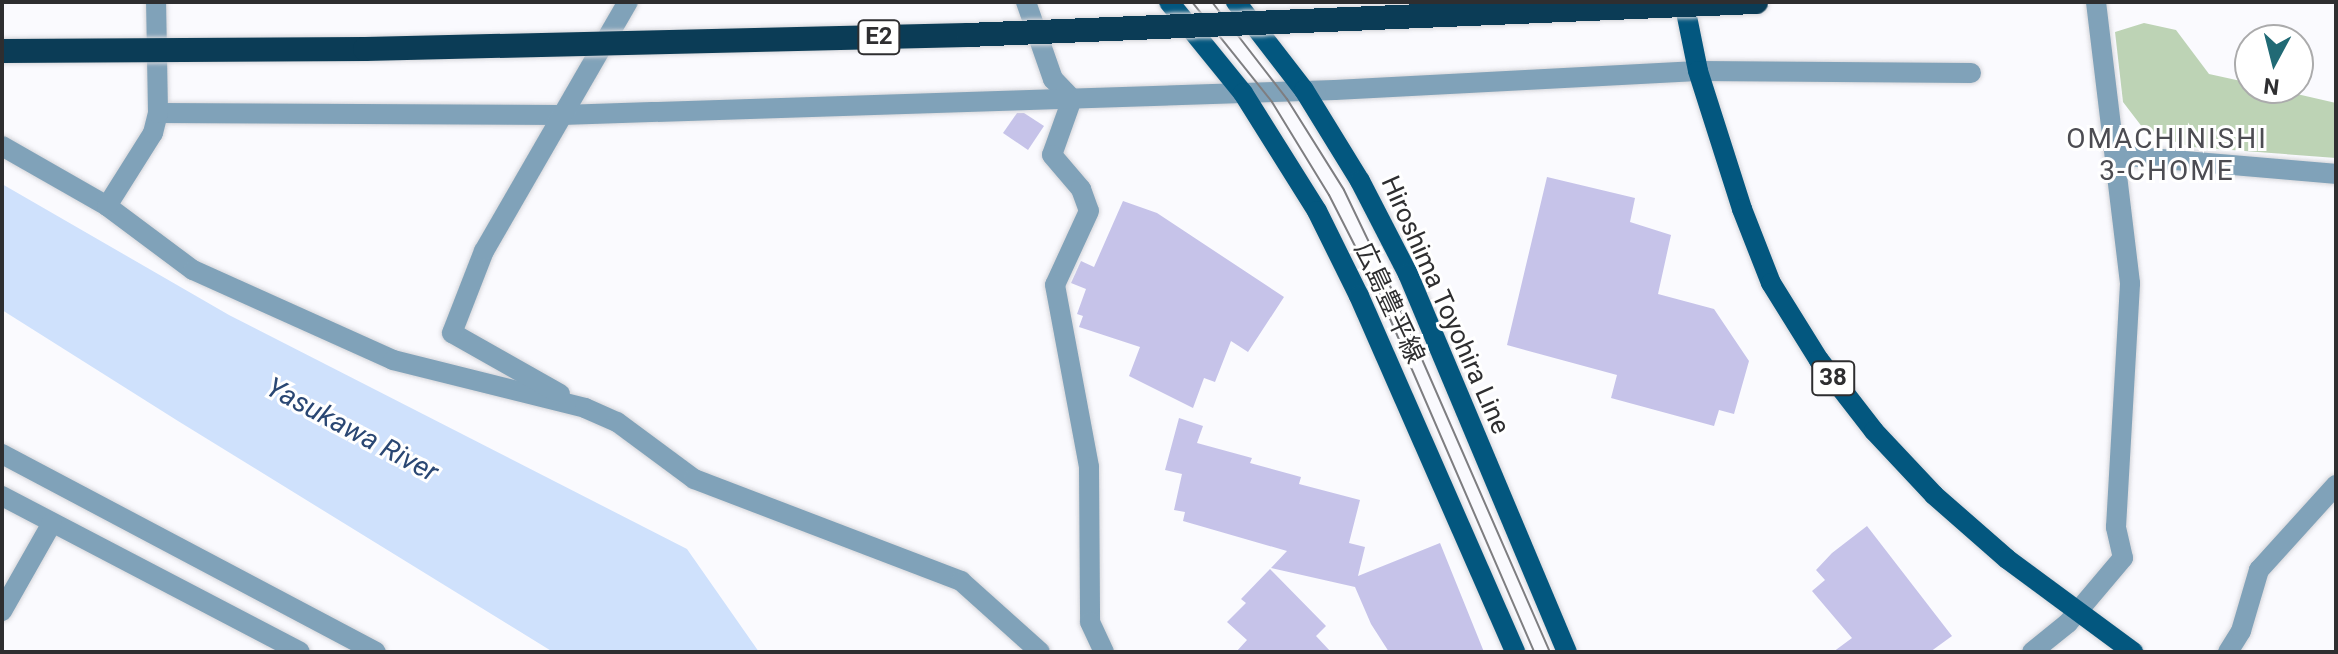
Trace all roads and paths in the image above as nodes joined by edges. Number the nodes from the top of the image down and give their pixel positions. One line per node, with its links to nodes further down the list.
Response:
1 (156, 2): 15 (street)
2 (628, 2): 16 (street)
3 (1026, 2): 14 (street)
4 (1169, 2): 13 (main road, 広島豊平線)
5 (1236, 2): 12 (main road, Hiroshima Toyohira Line)
6 (1684, 2): 10 (main road, 38)
7 (1756, 2): 9 (highway, E2, bridge)
8 (2096, 2): 18 (street)
9 (2, 51)
10 (1698, 71): 11 (street); 12 (street); 27 (main road, 38)
11 (1971, 73)
12 (1304, 90): 13 (street); 34 (main road, Hiroshima Toyohira Line)
13 (1243, 93): 14 (street); 33 (main road, 広島豊平線)
14 (1072, 99): 16 (street); 32 (street)
15 (158, 113): 16 (street); 20 (street)
16 (562, 115): 21 (street)
17 (2, 146): 20 (street)
18 (2115, 155): 19 (street); 27 (street)
19 (2336, 174)
20 (107, 206): 21 (street)
21 (585, 408): 31 (street)
22 (2, 454): 30 (street)
23 (2336, 485): 37 (street)
24 (2, 496): 25 (street)
25 (52, 523): 26 (street); 28 (street)
26 (2, 611)
27 (2078, 613): 35 (street); 36 (main road, 38)
28 (264, 644): 29 (street)
29 (300, 652)
30 (376, 652)
31 (1040, 652)
32 (1104, 652)
33 (1515, 652)
34 (1567, 652)
35 (2032, 652)
36 (2133, 652)
37 (2228, 652)

